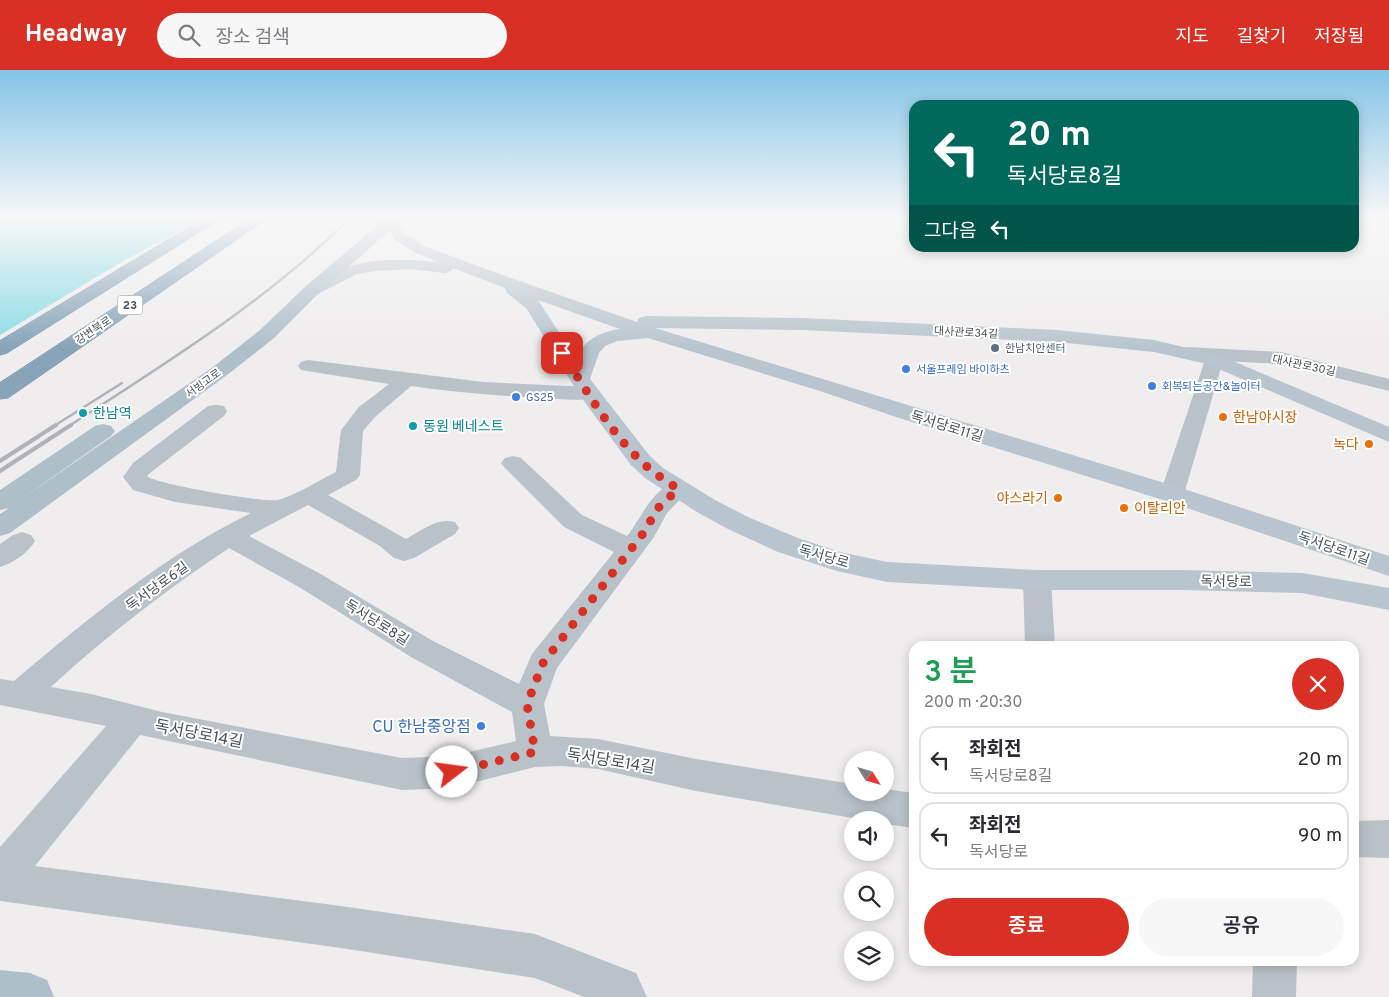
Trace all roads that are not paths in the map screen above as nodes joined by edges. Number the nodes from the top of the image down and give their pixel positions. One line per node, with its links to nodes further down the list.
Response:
1 (138, 261): 12 (highway)
2 (144, 261): 14 (highway, 23)
3 (196, 261): 22 (highway, 강변북로 / 23)
4 (328, 261): 29 (main road, 서빙고로)
5 (345, 261): 9 (main road, 서빙고로)
6 (451, 261): 7 (main road, 독서당로)
7 (473, 271): 8 (main road, 독서당로); 9 (main road)
8 (506, 283): 10 (main road, 독서당로11길); 20 (main road, 독서당로)
9 (312, 290): 31 (main road, 서빙고로)
10 (620, 322): 11 (main road, 대사관로34길); 13 (main road, 독서당로11길); 20 (main road)
11 (841, 326): 15 (main road, 대사관로34길); 21 (main road)
12 (0, 337)
13 (673, 340): 20 (main road); 21 (main road, 독서당로11길)
14 (0, 349)
15 (1187, 353): 16 (main road, 대사관로34길); 19 (street, 대사관로30길)
16 (1214, 360): 24 (main road, 대사관로34길); 27 (street)
17 (308, 366): 18 (street)
18 (406, 380): 20 (street); 28 (street, 독서당로6길)
19 (1387, 384)
20 (584, 386): 26 (main road, 독서당로)
21 (832, 387): 27 (main road, 독서당로11길)
22 (0, 393)
23 (216, 411): 30 (street)
24 (1389, 435)
25 (513, 463): 35 (street)
26 (678, 489): 35 (street); 38 (main road, 독서당로)
27 (1172, 494): 37 (main road, 독서당로11길)
28 (308, 495): 30 (street, 독서당로6길); 32 (street)
29 (0, 502)
30 (277, 509): 33 (street, 독서당로6길)
31 (0, 527)
32 (446, 528)
33 (228, 536): 41 (street, 독서당로6길); 42 (street, 독서당로8길)
34 (22, 541): 36 (street)
35 (630, 549): 42 (street)
36 (0, 558)
37 (1389, 566)
38 (1037, 580): 39 (main road, 독서당로); 40 (street)
39 (1389, 599)
40 (1040, 641)
41 (10, 694): 43 (street, 독서당로14길)
42 (527, 704): 44 (street)
43 (133, 719): 44 (street, 독서당로14길); 48 (street)
44 (535, 752): 45 (street, 독서당로14길)
45 (909, 810)
46 (1359, 839): 47 (street)
47 (1389, 839)
48 (0, 877)
49 (0, 882): 53 (street)
50 (1275, 966): 54 (street)
51 (0, 993): 52 (main road)
52 (30, 997)
53 (625, 997)
54 (1274, 997)

